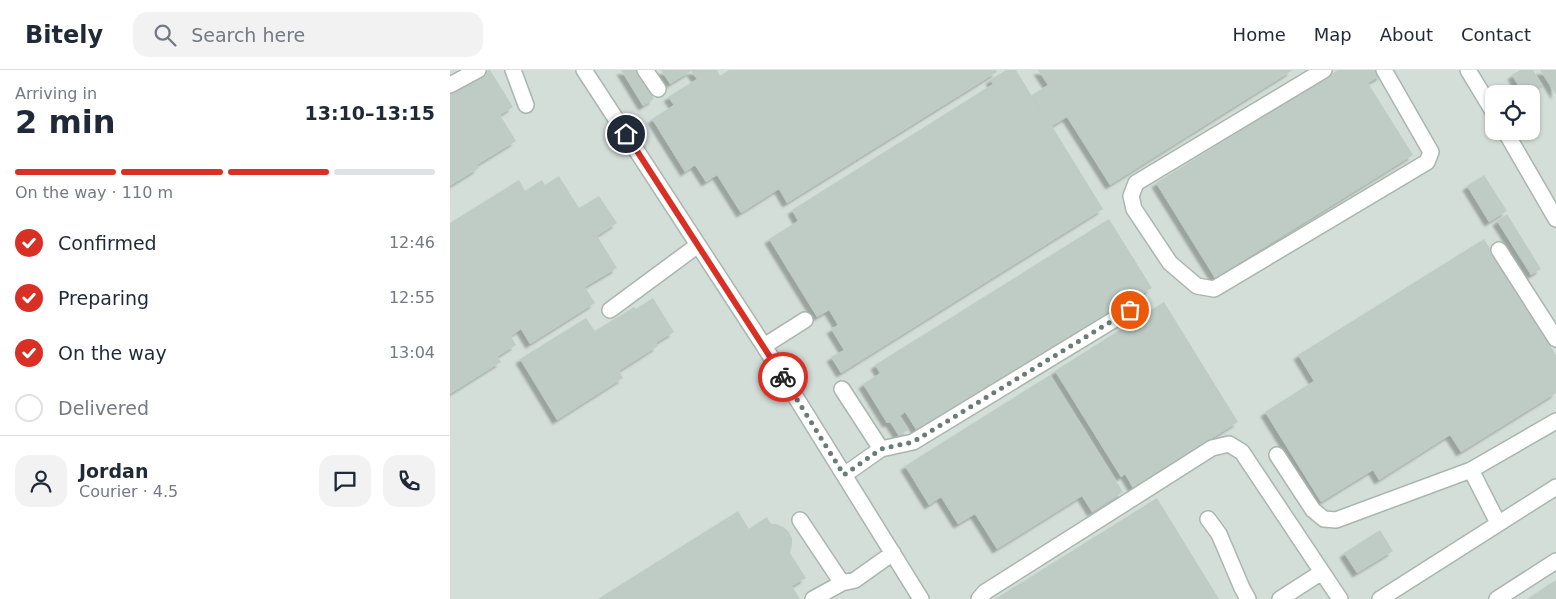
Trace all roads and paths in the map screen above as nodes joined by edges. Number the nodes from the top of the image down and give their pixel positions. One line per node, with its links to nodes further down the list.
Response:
1 (478, 70): 8 (street)
2 (513, 70): 11 (street)
3 (584, 70): 14 (street)
4 (645, 70): 9 (street)
5 (1324, 70): 6 (street)
6 (1384, 70)
7 (1472, 71): 10 (street)
8 (450, 85)
9 (658, 89)
10 (1485, 96)
11 (526, 105)
12 (1509, 140): 13 (street)
13 (1556, 219)
14 (698, 245): 16 (street); 20 (street)
15 (1499, 250): 19 (street)
16 (610, 310)
17 (1130, 310): 23 (street)
18 (805, 320): 20 (street)
19 (1556, 339)
20 (764, 346): 26 (street)
21 (842, 389): 23 (street)
22 (1556, 421): 25 (street)
23 (881, 449): 26 (street)
24 (1276, 455): 25 (street)
25 (1471, 470): 30 (street)
26 (844, 475): 31 (street)
27 (1556, 487): 30 (street)
28 (1208, 519): 38 (street)
29 (800, 520): 34 (street)
30 (1498, 524): 41 (street)
31 (893, 553): 34 (street); 36 (street)
32 (1556, 561): 42 (street)
33 (1322, 572): 37 (street); 39 (street); 40 (street)
34 (842, 582): 35 (street)
35 (813, 599)
36 (921, 599)
37 (979, 599)
38 (1248, 599)
39 (1280, 599)
40 (1340, 599)
41 (1380, 599)
42 (1497, 599)

